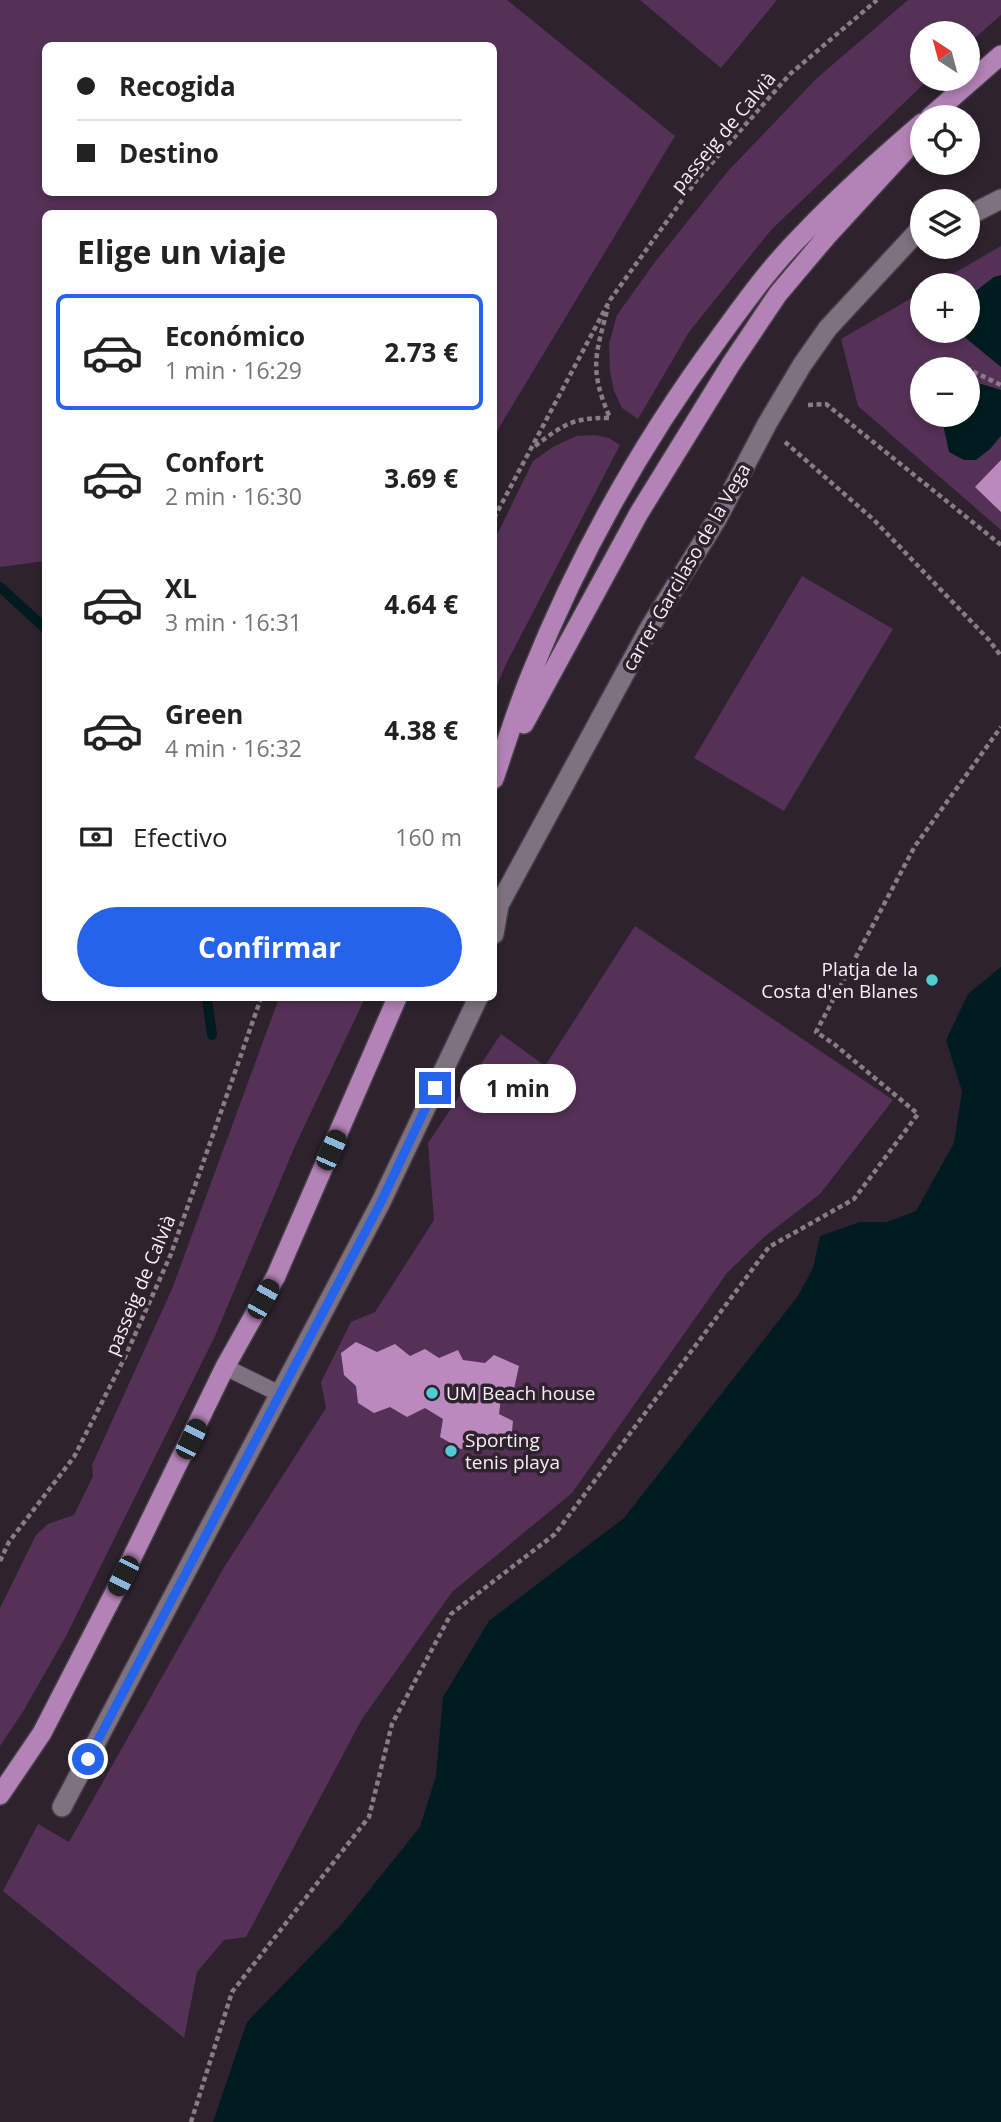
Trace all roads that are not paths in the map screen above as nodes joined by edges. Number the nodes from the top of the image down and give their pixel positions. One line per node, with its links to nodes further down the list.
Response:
1 (1001, 55): 2 (main road)
2 (945, 105)
3 (910, 134): 8 (main road)
4 (910, 144): 9 (main road)
5 (1001, 199): 6 (street)
6 (980, 210)
7 (910, 242): 10 (street, carrer Garcilaso de la Vega)
8 (497, 771)
9 (497, 773)
10 (497, 898)
11 (396, 1001): 13 (main road)
12 (477, 1001): 14 (street)
13 (225, 1367): 14 (lane); 15 (main road)
14 (280, 1394): 16 (street)
15 (0, 1794)
16 (62, 1807)

